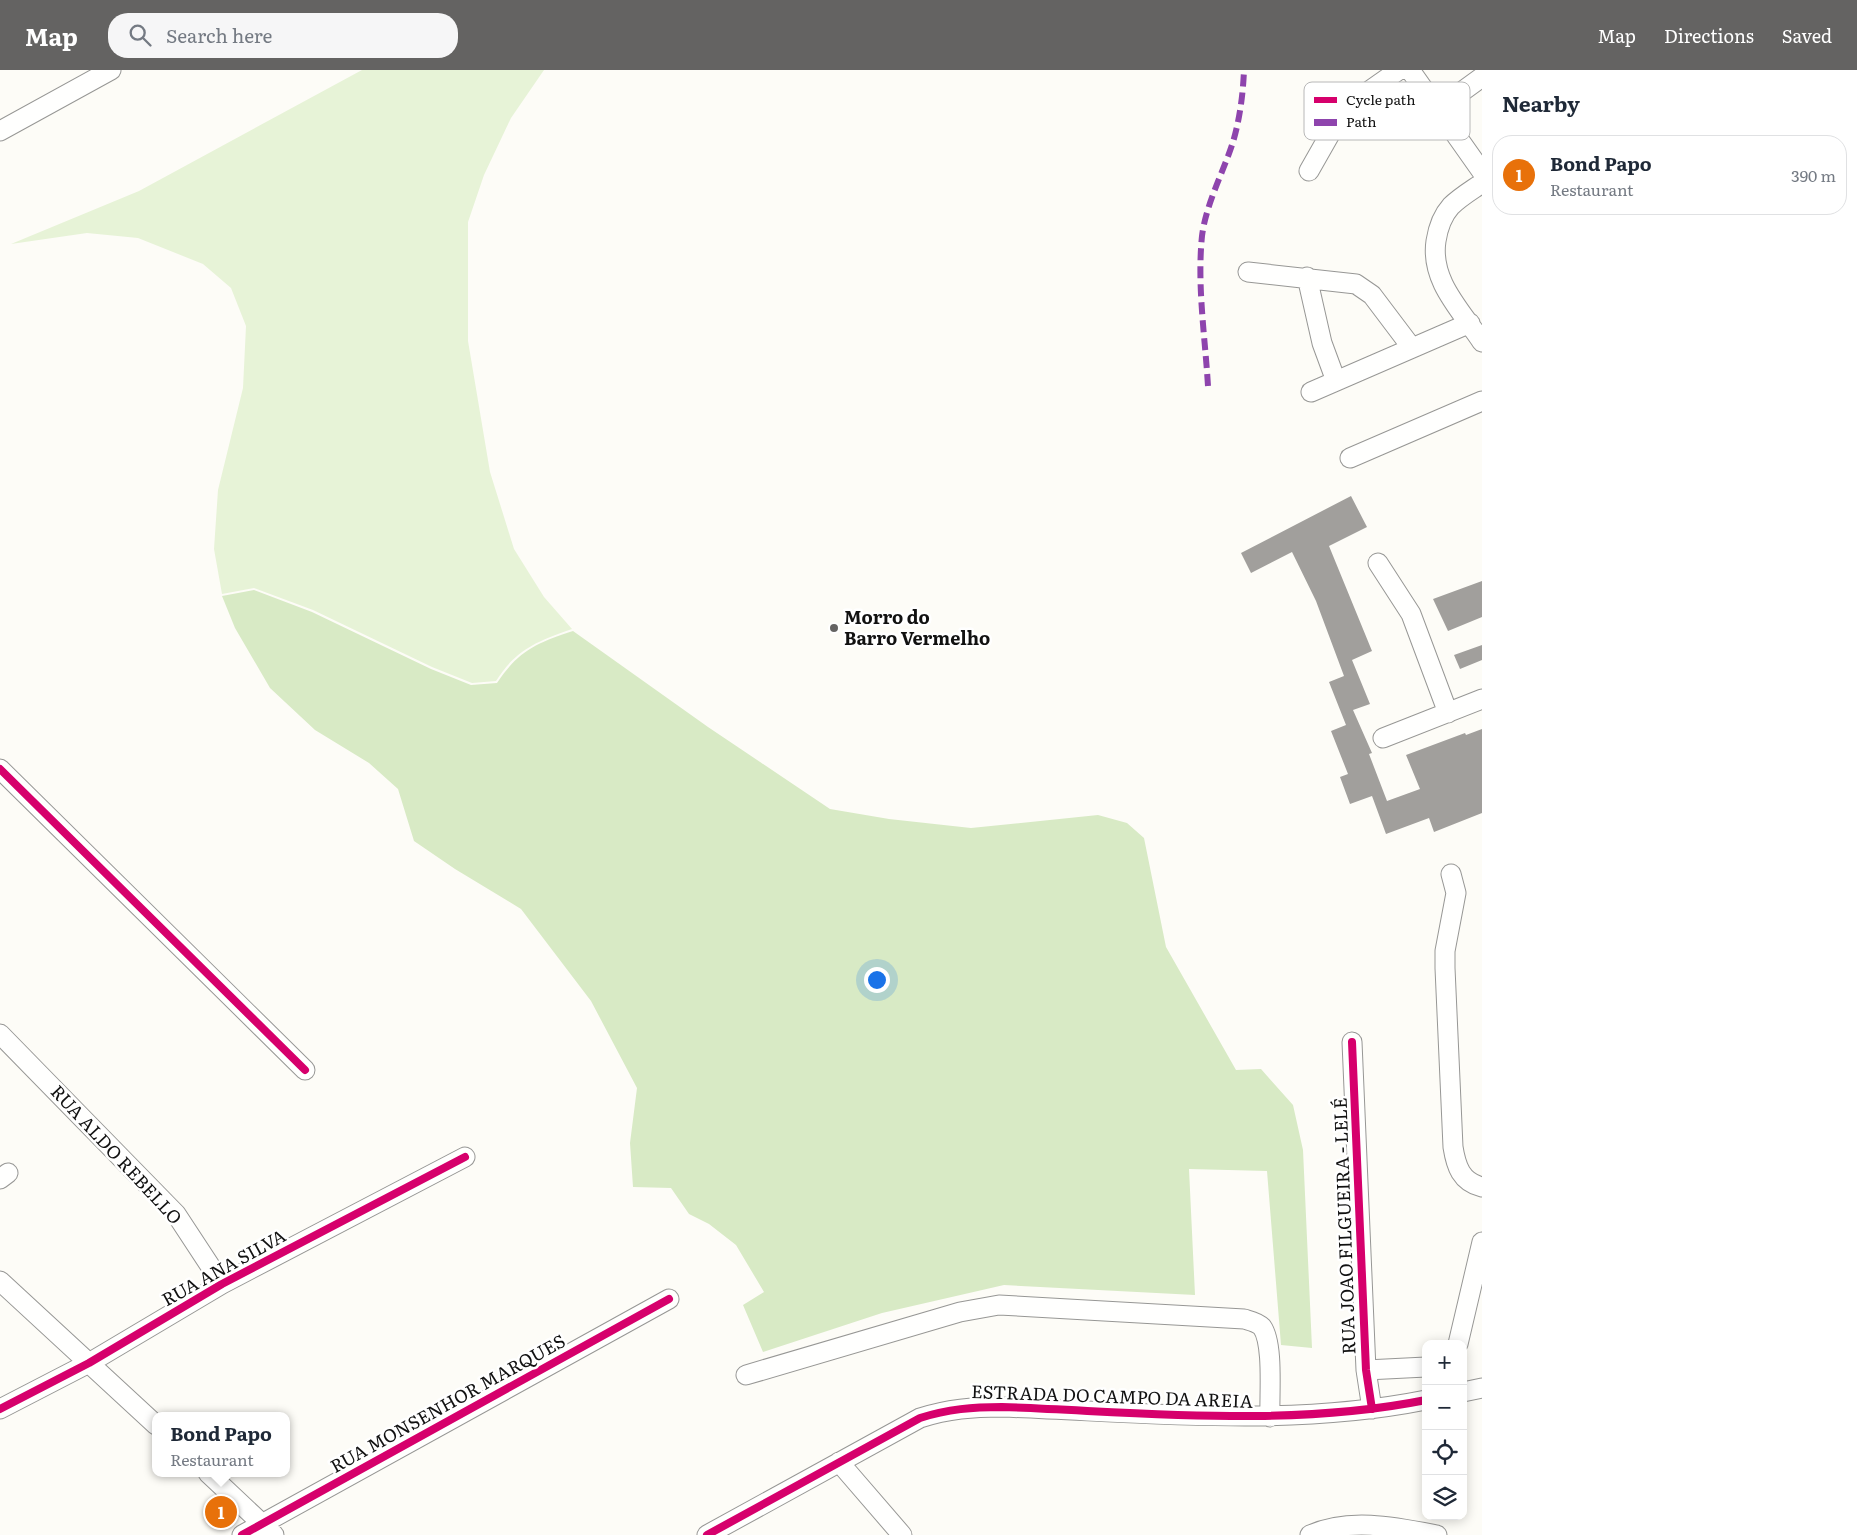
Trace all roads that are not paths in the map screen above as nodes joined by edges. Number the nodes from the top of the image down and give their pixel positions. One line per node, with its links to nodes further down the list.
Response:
1 (111, 70): 8 (street)
2 (1399, 70): 5 (street)
3 (1410, 70): 6 (street)
4 (1482, 77): 7 (street)
5 (1382, 82)
6 (1419, 82)
7 (1470, 86)
8 (0, 131)
9 (1327, 140): 11 (street)
10 (1460, 140): 12 (street)
11 (1309, 171)
12 (1482, 172)
13 (1482, 183): 16 (street)
14 (1248, 272): 15 (street)
15 (1307, 277): 18 (street); 19 (street)
16 (1470, 323): 17 (street); 18 (street)
17 (1482, 342)
18 (1412, 348): 19 (street)
19 (1336, 382): 20 (street)
20 (1311, 392)
21 (1482, 401): 22 (street)
22 (1350, 458)
23 (1378, 563): 25 (street)
24 (1482, 699): 25 (street)
25 (1448, 712): 26 (street)
26 (1383, 738)
27 (0, 769): 31 (street)
28 (1451, 874): 33 (street)
29 (0, 1034): 36 (street, RUA ALDO REBELLO)
30 (1352, 1042): 41 (street, RUA JOAO FILGUEIRA - LELÉ)
31 (305, 1070)
32 (465, 1157): 36 (street, RUA ANA SILVA)
33 (1482, 1187)
34 (1482, 1242): 38 (street)
35 (0, 1281): 39 (street)
36 (222, 1284): 39 (street, RUA ANA SILVA)
37 (669, 1299): 52 (street, RUA MONSENHOR MARQUES)
38 (1459, 1340)
39 (89, 1363): 46 (street, RUA ANA SILVA); 49 (street)
40 (1422, 1367): 41 (street)
41 (1366, 1370): 47 (street, RUA JOAO FILGUEIRA - LELÉ)
42 (746, 1376): 48 (street)
43 (1482, 1388): 44 (street)
44 (1467, 1391)
45 (1422, 1401): 47 (street, ESTRADA DO CAMPO DA AREIA)
46 (0, 1409)
47 (1372, 1409): 48 (street, ESTRADA DO CAMPO DA AREIA)
48 (1270, 1417): 50 (street, ESTRADA DO CAMPO DA AREIA)
49 (152, 1421)
50 (838, 1462): 54 (street, ESTRADA DO CAMPO DA AREIA); 55 (street)
51 (212, 1477): 52 (street)
52 (268, 1530): 53 (street, RUA MONSENHOR MARQUES)
53 (242, 1535)
54 (708, 1535)
55 (902, 1535)
56 (1310, 1535): 57 (street)
57 (1437, 1535)

